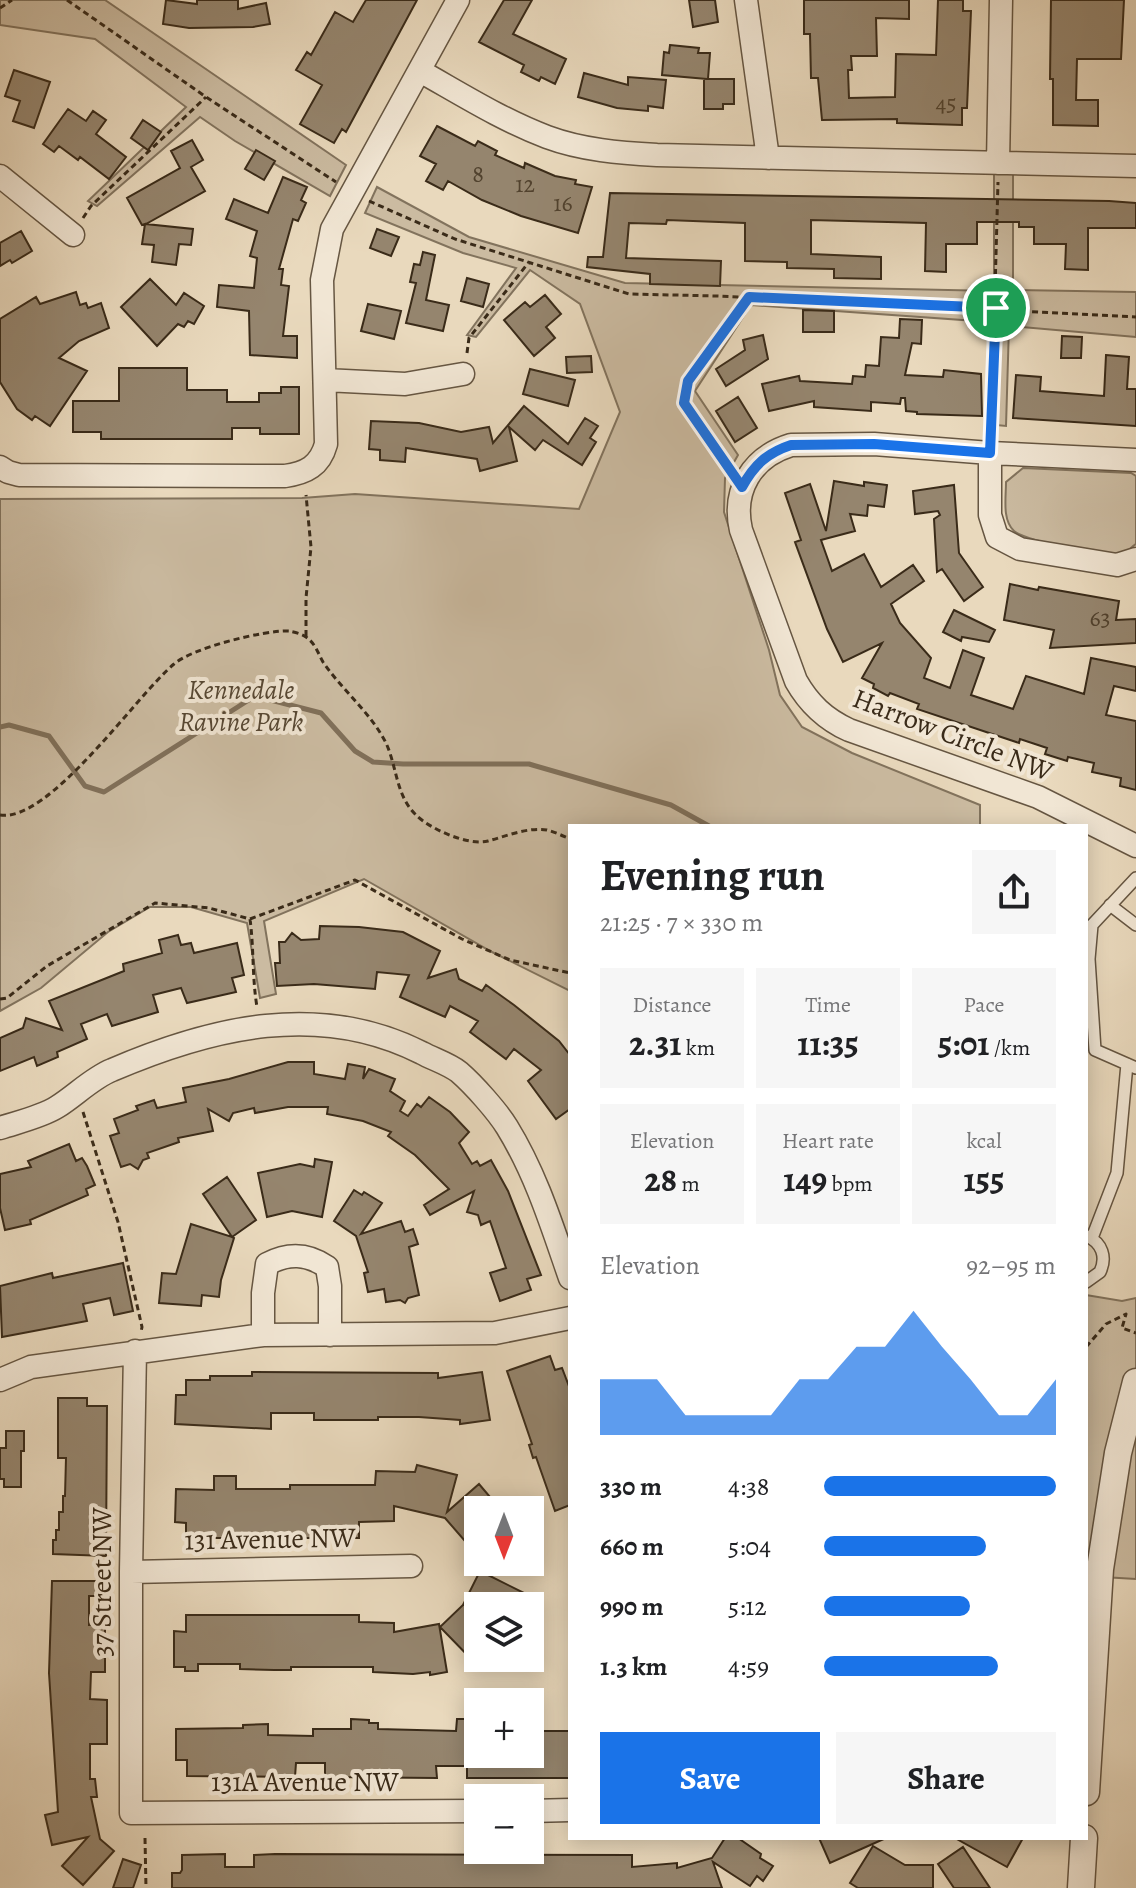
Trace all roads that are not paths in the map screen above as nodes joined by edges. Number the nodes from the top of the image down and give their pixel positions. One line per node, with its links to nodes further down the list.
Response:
1 (458, 0): 4 (street)
2 (746, 0): 5 (street)
3 (1001, 0): 6 (street)
4 (420, 71): 5 (street); 11 (street)
5 (768, 158): 6 (street)
6 (998, 163): 7 (street)
7 (1136, 166)
8 (0, 176): 9 (street)
9 (73, 235)
10 (463, 374): 11 (street)
11 (325, 380): 14 (street)
12 (990, 453): 13 (street); 15 (street); 16 (street, Harrow Circle NW)
13 (1136, 460)
14 (0, 467)
15 (1136, 559)
16 (1136, 846)
17 (1136, 878): 18 (lane)
18 (1110, 905): 19 (lane); 20 (lane)
19 (1136, 925)
20 (1131, 1066): 22 (lane)
21 (0, 1128): 23 (street)
22 (1089, 1237): 24 (lane)
23 (568, 1272)
24 (1088, 1281)
25 (568, 1318): 27 (street)
26 (263, 1335): 27 (street); 27 (street); 28 (street)
27 (330, 1335)
28 (135, 1351): 29 (street); 32 (street, 37 Street NW)
29 (0, 1380)
30 (1136, 1382): 33 (street)
31 (411, 1566): 32 (street, 131 Avenue NW)
32 (131, 1572): 37 (street, 37 Street NW)
33 (1088, 1714)
34 (568, 1810): 36 (street)
35 (464, 1811): 37 (street, 131A Avenue NW)
36 (544, 1811)
37 (131, 1813)
38 (1084, 1840): 39 (street)
39 (1081, 1888)

